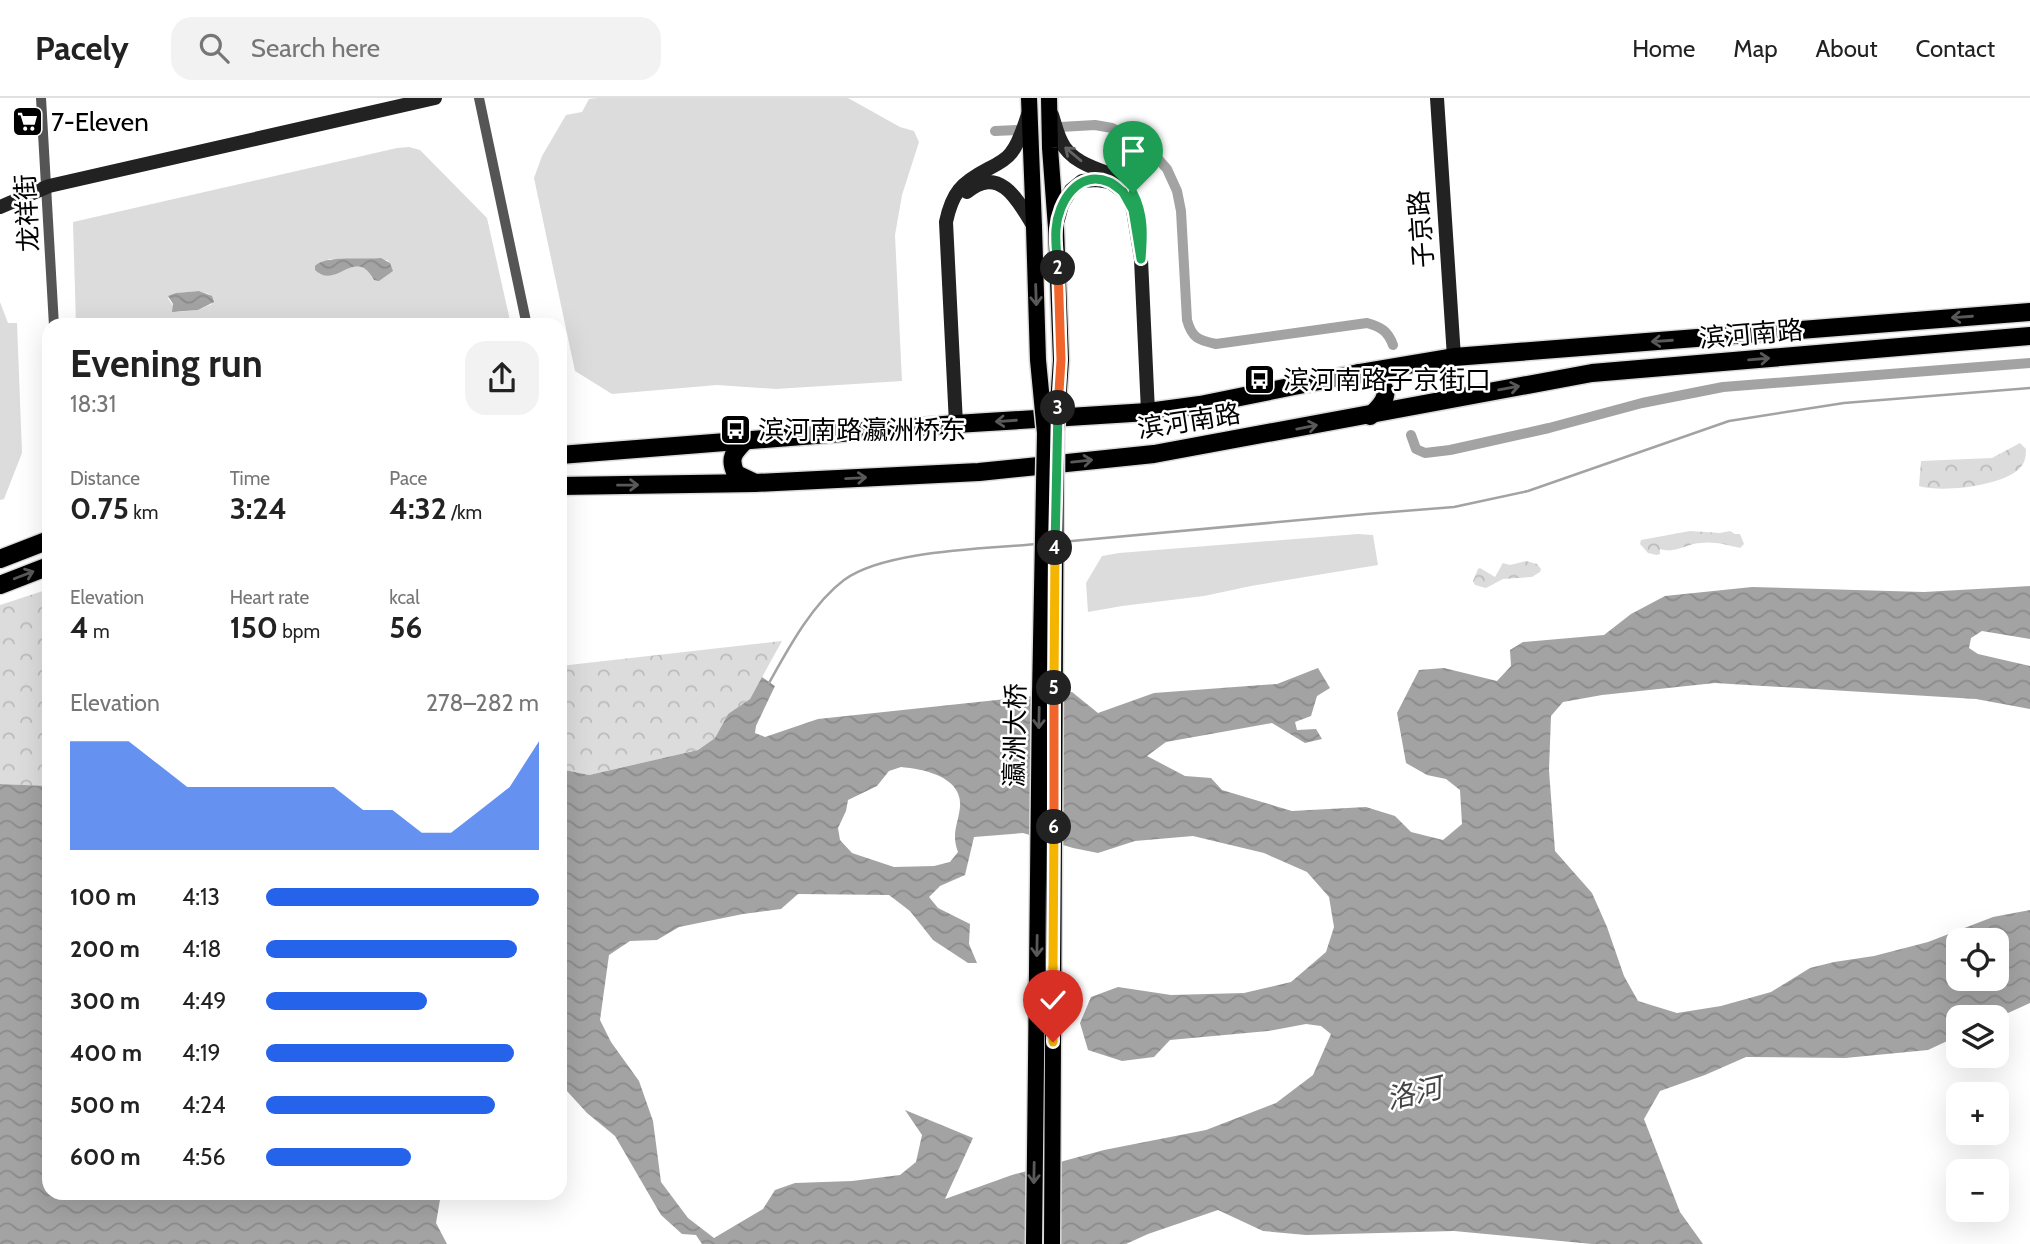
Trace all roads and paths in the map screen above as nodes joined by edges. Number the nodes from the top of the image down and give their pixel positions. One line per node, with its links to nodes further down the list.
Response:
1 (41, 98): 8 (street, 龙祥街)
2 (404, 98): 8 (street)
3 (435, 98): 8 (street)
4 (479, 98): 17 (street)
5 (1437, 98): 19 (street, 子京路)
6 (1050, 103): 12 (main road, 瀛洲大桥); 14 (street, one-way to 6)
7 (1029, 105): 11 (main road, 瀛洲大桥); 13 (street)
8 (46, 183): 9 (street); 10 (street); 16 (street, 龙祥街)
9 (0, 199)
10 (0, 207)
11 (1034, 227): 13 (street); 32 (main road, 瀛洲大桥, one-way to 32, bridge)
12 (1056, 228): 14 (street); 33 (main road, 瀛洲大桥, bridge)
13 (948, 248): 23 (street)
14 (1141, 259): 21 (street)
15 (2030, 312): 19 (highway, 滨河南路, one-way to 19)
16 (54, 318)
17 (525, 318)
18 (2030, 337): 22 (highway, 滨河南路, one-way to 18)
19 (1454, 357): 20 (highway, 滨河南路)
20 (1359, 373): 21 (highway, 滨河南路); 22 (highway)
21 (1148, 412): 23 (highway, 滨河南路, one-way to 23)
22 (1370, 415): 26 (highway, 滨河南路, one-way to 22)
23 (956, 424): 24 (highway, 滨河南路)
24 (747, 440): 25 (highway, 滨河南路); 26 (highway)
25 (567, 454)
26 (755, 483): 27 (highway, 滨河南路, one-way to 26)
27 (567, 485)
28 (42, 543): 29 (highway)
29 (0, 559)
30 (42, 569): 31 (highway, one-way to 30)
31 (0, 585)
32 (1034, 1244)
33 (1052, 1244)

